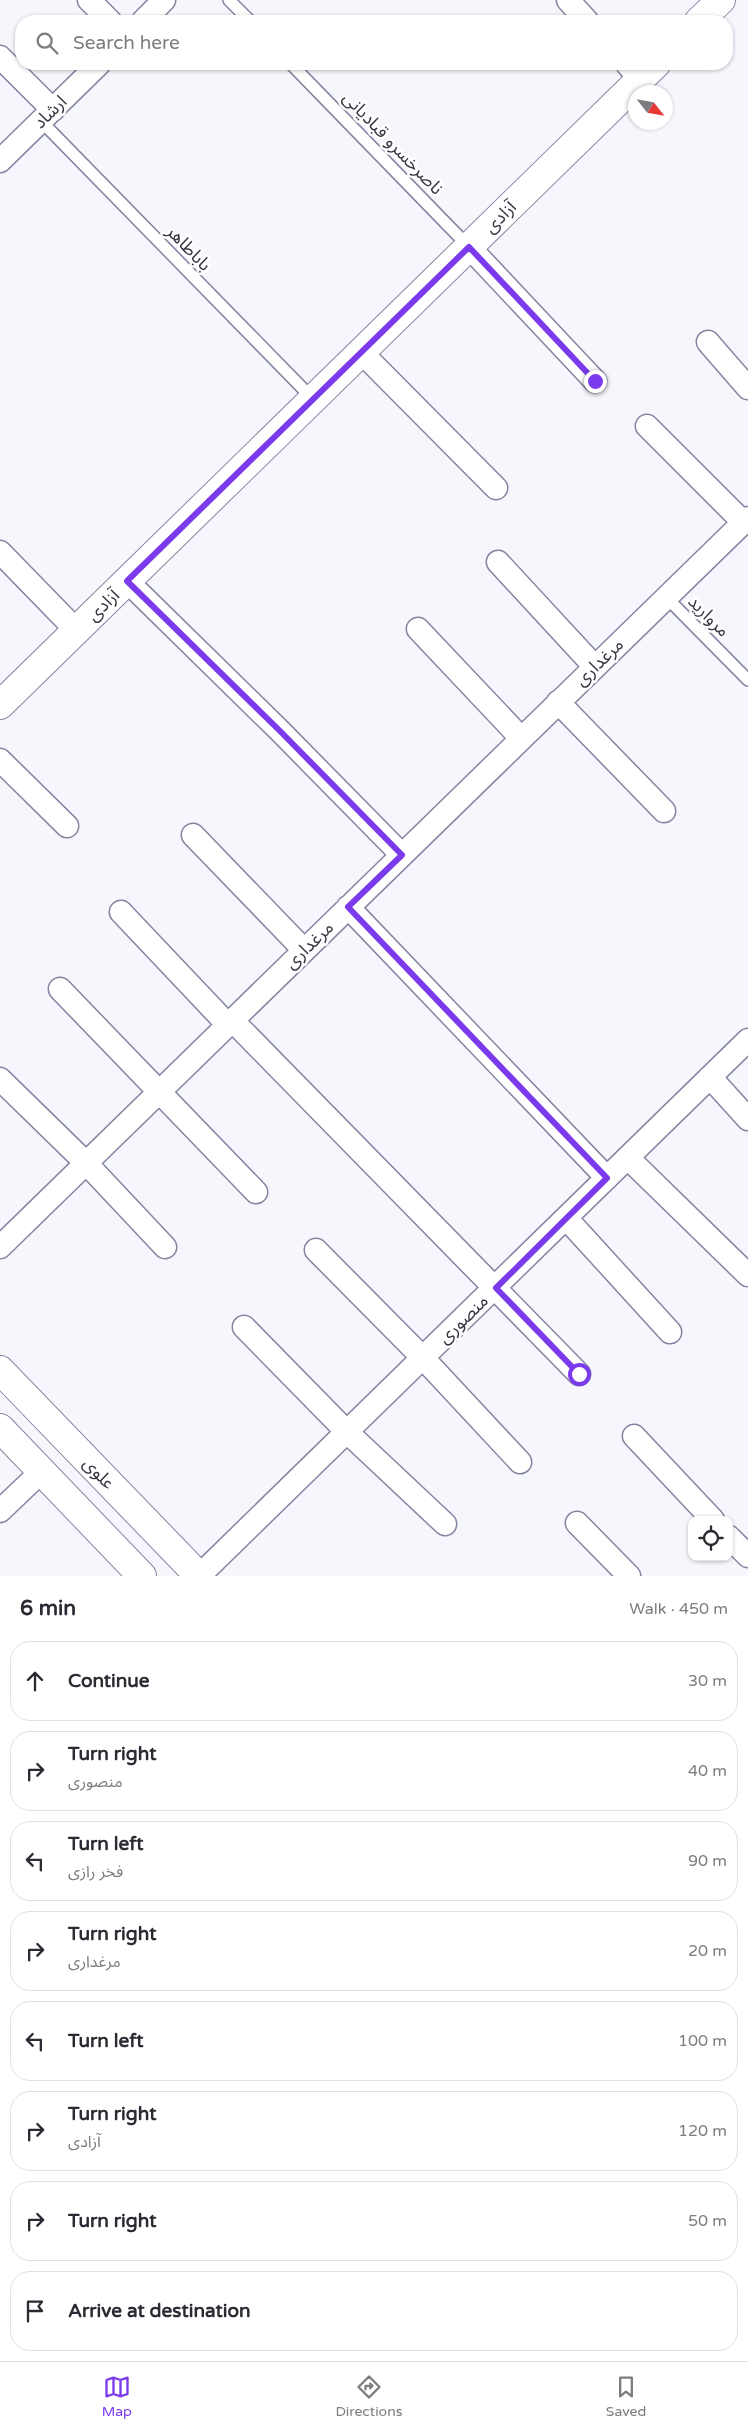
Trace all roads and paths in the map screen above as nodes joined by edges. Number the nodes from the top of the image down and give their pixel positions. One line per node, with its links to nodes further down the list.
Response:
1 (89, 0): 6 (street)
2 (164, 0): 7 (street)
3 (229, 0): 8 (lane)
4 (568, 0): 9 (street)
5 (721, 0): 10 (street)
6 (104, 15)
7 (148, 15)
8 (244, 15)
9 (582, 15)
10 (705, 15)
11 (0, 57): 15 (street)
12 (93, 70): 15 (street, ارشاد)
13 (297, 70): 17 (lane, ناصرخسرو قبادیانی)
14 (640, 70): 17 (street, آزادی)
15 (47, 115): 16 (street, ارشاد); 22 (lane, باباطاهر)
16 (0, 161)
17 (469, 247): 19 (street, آزادی); 20 (street)
18 (708, 342): 21 (street)
19 (361, 352): 22 (street, آزادی); 24 (street)
20 (595, 381)
21 (748, 388)
22 (313, 399): 28 (street, آزادی)
23 (647, 426): 25 (street)
24 (496, 488)
25 (746, 520): 29 (street, مرغداری)
26 (0, 552): 31 (street)
27 (498, 562): 32 (street)
28 (127, 581): 31 (street, آزادی); 41 (street)
29 (666, 597): 32 (street, مرغداری); 33 (lane, مروارید)
30 (418, 629): 36 (street)
31 (76, 630): 35 (street, آزادی)
32 (595, 667): 34 (street, مرغداری)
33 (748, 680)
34 (558, 702): 36 (street, مرغداری); 38 (street)
35 (0, 705)
36 (522, 738): 41 (street, مرغداری)
37 (0, 760): 39 (street)
38 (664, 811)
39 (66, 826)
40 (193, 836): 44 (street)
41 (402, 855): 42 (street, مرغداری)
42 (348, 907): 44 (street, مرغداری); 54 (street)
43 (121, 912): 46 (street)
44 (304, 950): 46 (street, مرغداری)
45 (60, 989): 50 (street)
46 (230, 1022): 50 (street, مرغداری); 61 (street)
47 (748, 1040): 48 (street, منصوری)
48 (710, 1077): 51 (street); 52 (street, منصوری)
49 (0, 1080): 53 (street)
50 (158, 1093): 53 (street, مرغداری); 55 (street)
51 (748, 1119)
52 (628, 1158): 54 (street, منصوری); 60 (street)
53 (86, 1163): 57 (street, مرغداری); 58 (street)
54 (607, 1178): 56 (street, منصوری)
55 (256, 1192)
56 (566, 1218): 61 (street, منصوری); 63 (street)
57 (0, 1247)
58 (165, 1247)
59 (316, 1250): 64 (street)
60 (748, 1275)
61 (496, 1288): 64 (street, منصوری); 66 (street)
62 (244, 1327): 68 (street)
63 (670, 1332)
64 (423, 1358): 68 (street, منصوری); 70 (street)
65 (0, 1370): 79 (street, علوی)
66 (579, 1374)
67 (0, 1428): 71 (street)
68 (346, 1431): 75 (street); 79 (street, منصوری)
69 (634, 1436): 73 (street)
70 (520, 1462)
71 (42, 1471): 72 (street); 78 (street)
72 (0, 1511)
73 (709, 1516)
74 (577, 1523): 80 (street)
75 (445, 1524)
76 (733, 1541): 77 (street)
77 (748, 1556)
78 (142, 1576)
79 (199, 1576)
80 (629, 1576)

